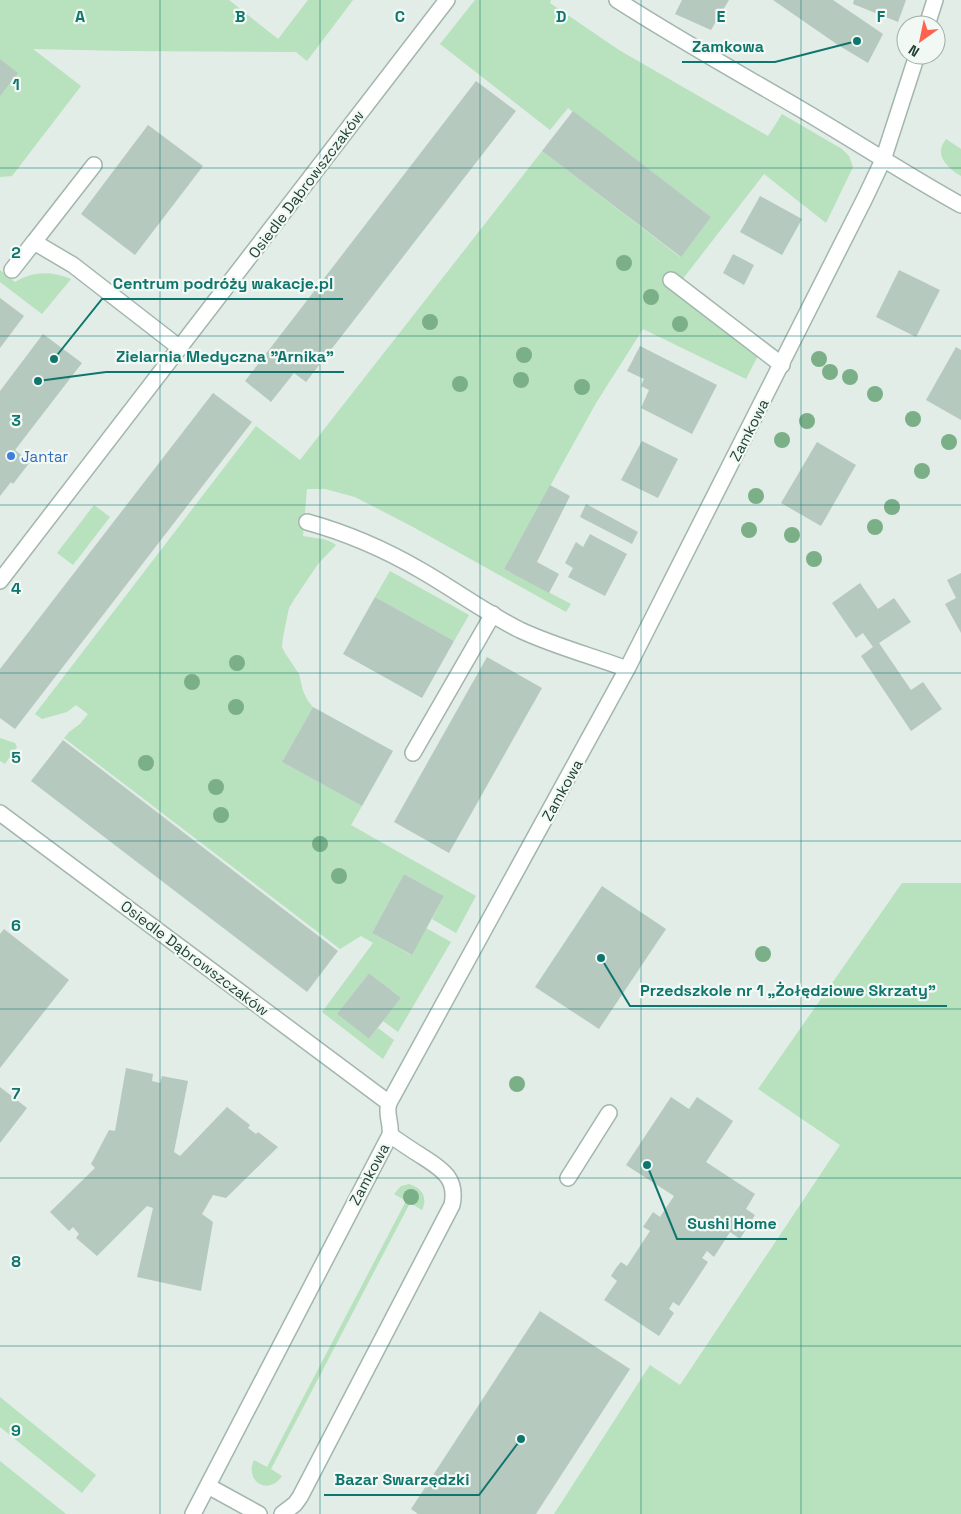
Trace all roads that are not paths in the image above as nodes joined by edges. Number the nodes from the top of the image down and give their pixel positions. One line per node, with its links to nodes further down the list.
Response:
1 (446, 0): 12 (street, Osiedle Dąbrowszczaków)
2 (617, 0): 6 (street)
3 (935, 0): 4 (street)
4 (930, 15)
5 (914, 65): 6 (street, Zamkowa)
6 (883, 160): 8 (street); 13 (street, Zamkowa)
7 (94, 165): 9 (street)
8 (961, 205)
9 (34, 242): 10 (street); 12 (street)
10 (12, 270)
11 (671, 280): 13 (street)
12 (180, 348): 15 (street, Osiedle Dąbrowszczaków)
13 (782, 365): 17 (street, Zamkowa)
14 (307, 522): 16 (street)
15 (0, 581)
16 (493, 614): 17 (street); 18 (street)
17 (627, 669): 20 (street, Zamkowa)
18 (413, 753)
19 (0, 813): 20 (street, Osiedle Dąbrowszczaków)
20 (389, 1103): 22 (street, Zamkowa)
21 (609, 1113): 23 (street)
22 (390, 1135): 24 (street, Zamkowa); 27 (street)
23 (568, 1178)
24 (208, 1486): 25 (street, Zamkowa); 26 (street)
25 (194, 1514)
26 (259, 1514)
27 (282, 1514)

